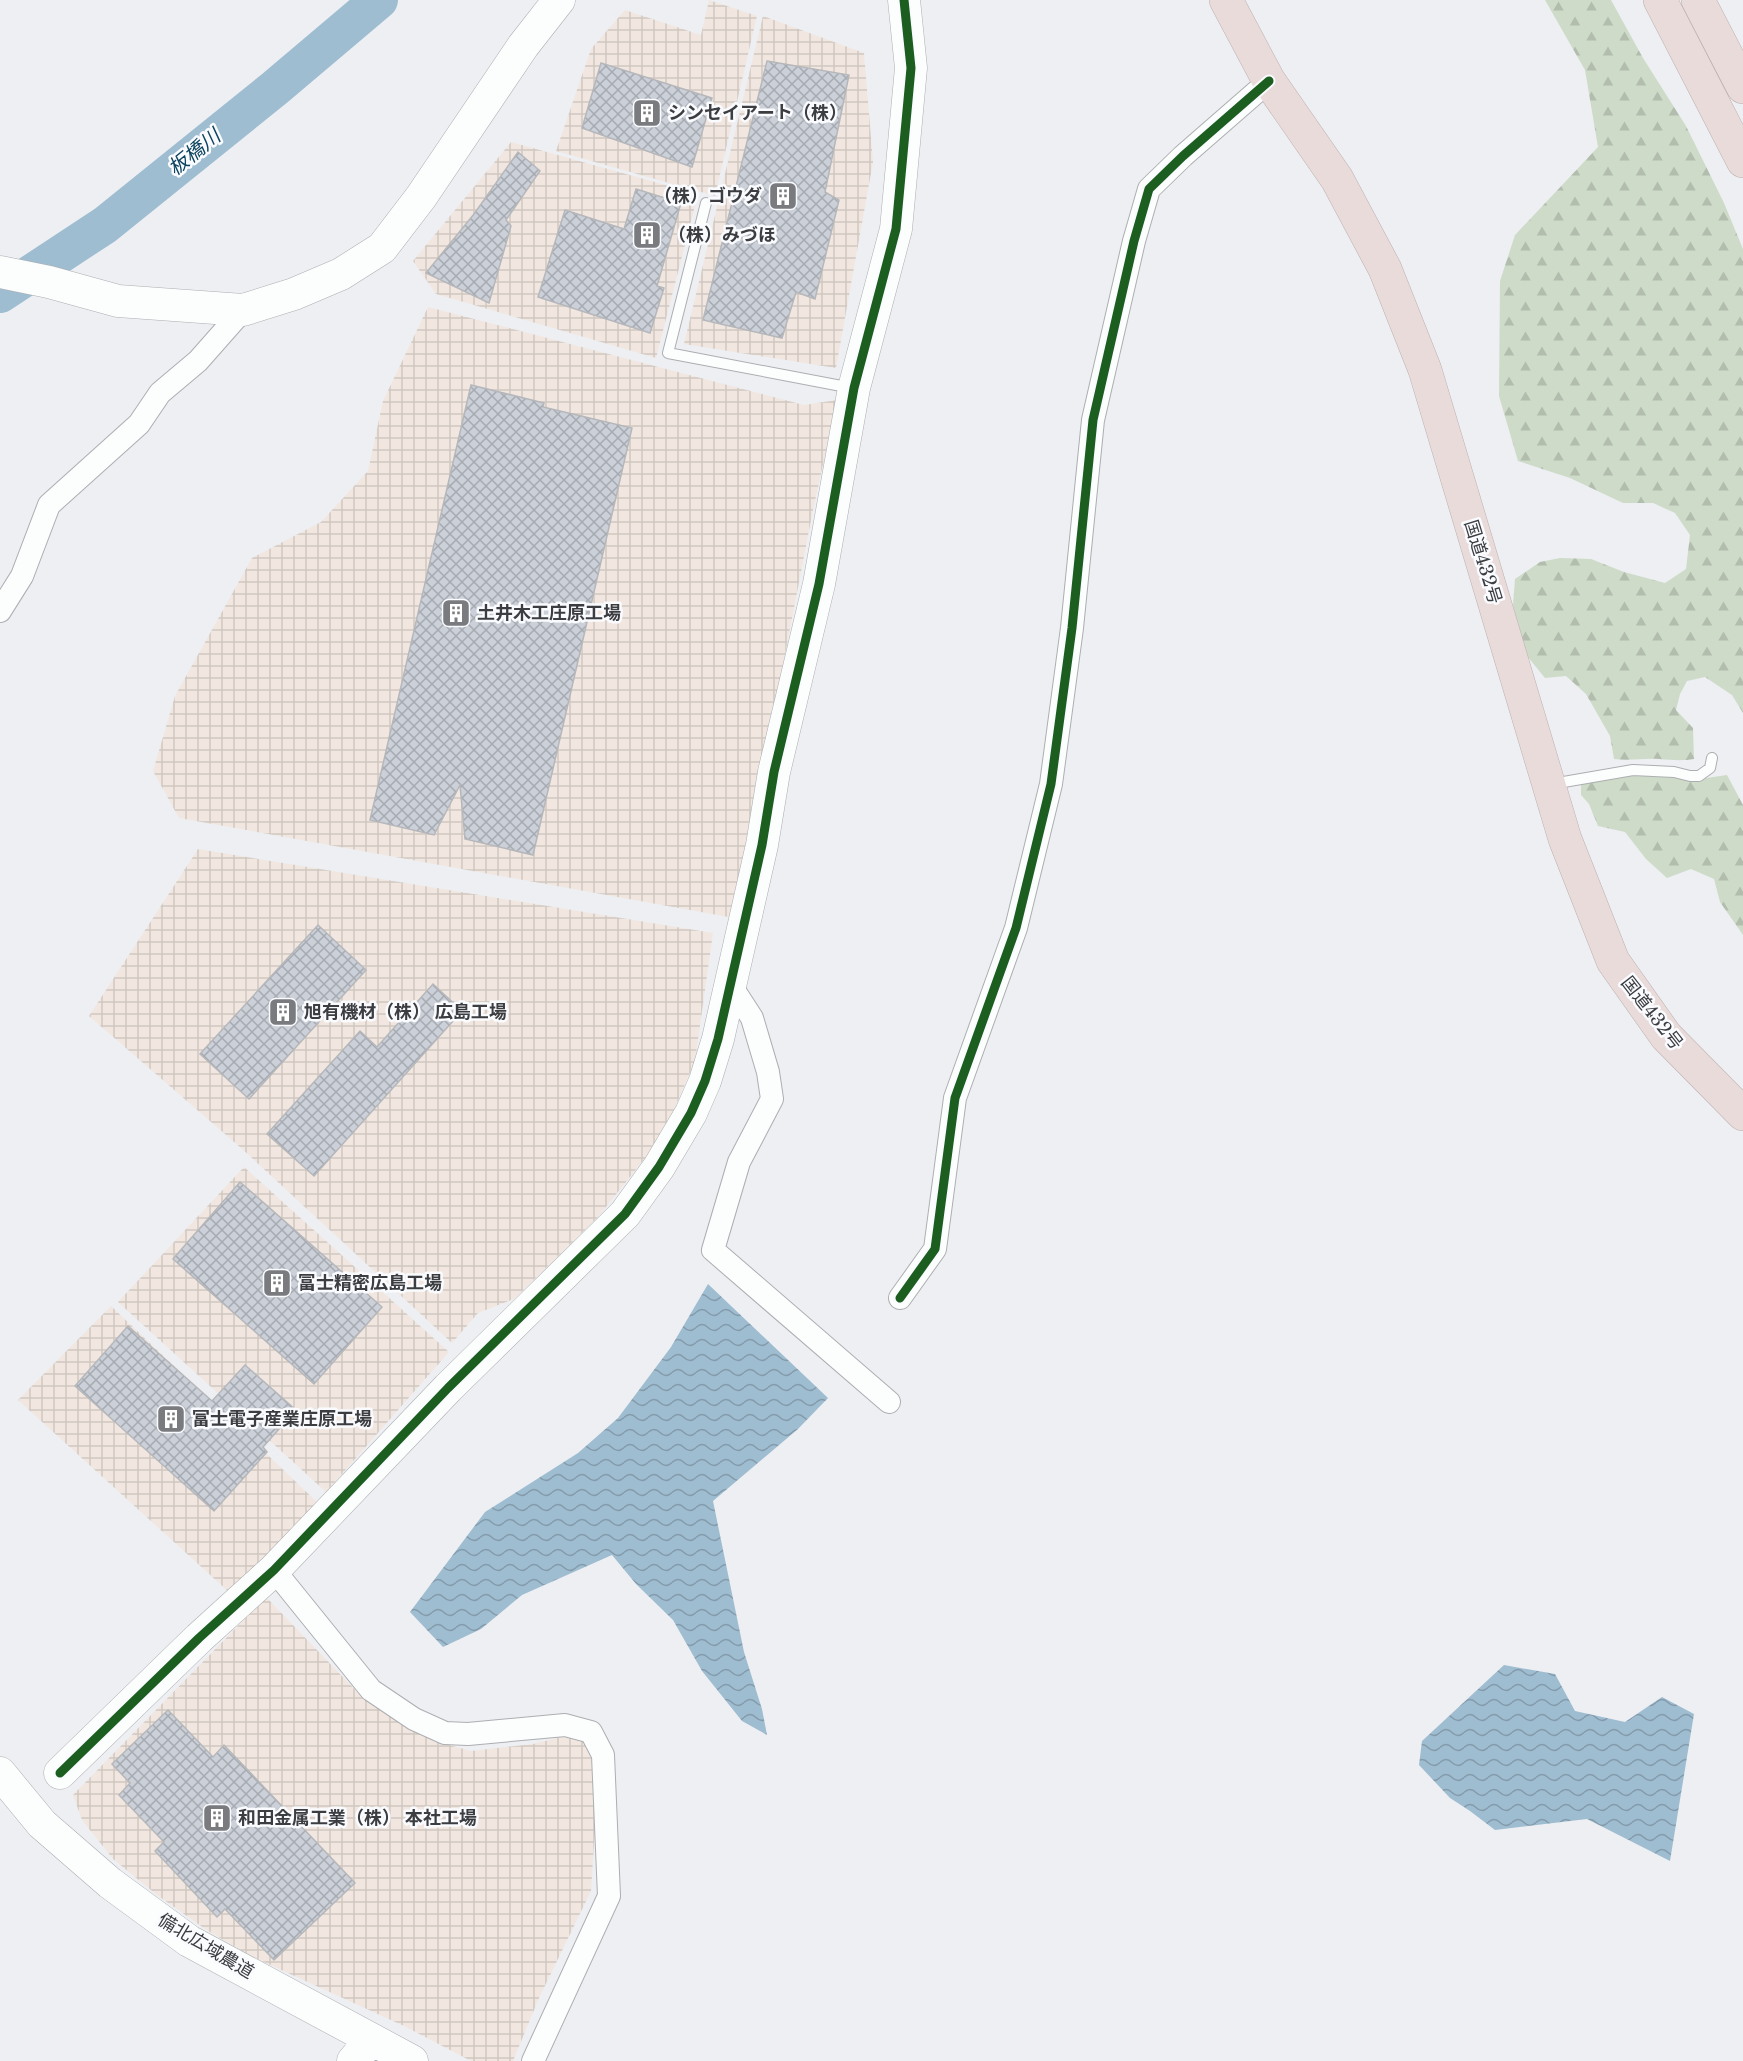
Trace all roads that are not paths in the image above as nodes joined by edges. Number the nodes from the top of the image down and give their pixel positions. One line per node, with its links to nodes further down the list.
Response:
1 (560, 0): 11 (street)
2 (904, 0): 12 (street)
3 (1226, 0): 6 (highway, 国道432号)
4 (1660, 0): 8 (highway)
5 (1698, 0): 7 (highway)
6 (1269, 81): 15 (highway, 国道432号); 18 (street)
7 (1743, 87)
8 (1743, 161)
9 (706, 203): 12 (lane)
10 (0, 272): 11 (street)
11 (243, 310): 13 (street)
12 (854, 388): 16 (street)
13 (0, 611)
14 (1712, 758): 15 (lane)
15 (1549, 785): 17 (highway, 国道432号)
16 (730, 984): 19 (street); 20 (street)
17 (1743, 1114)
18 (900, 1298)
19 (889, 1402)
20 (274, 1570): 22 (street); 25 (street)
21 (0, 1773): 23 (street, 備北広域農道)
22 (60, 1773)
23 (362, 2050): 24 (street, 備北広域農道)
24 (412, 2061)
25 (532, 2061)

